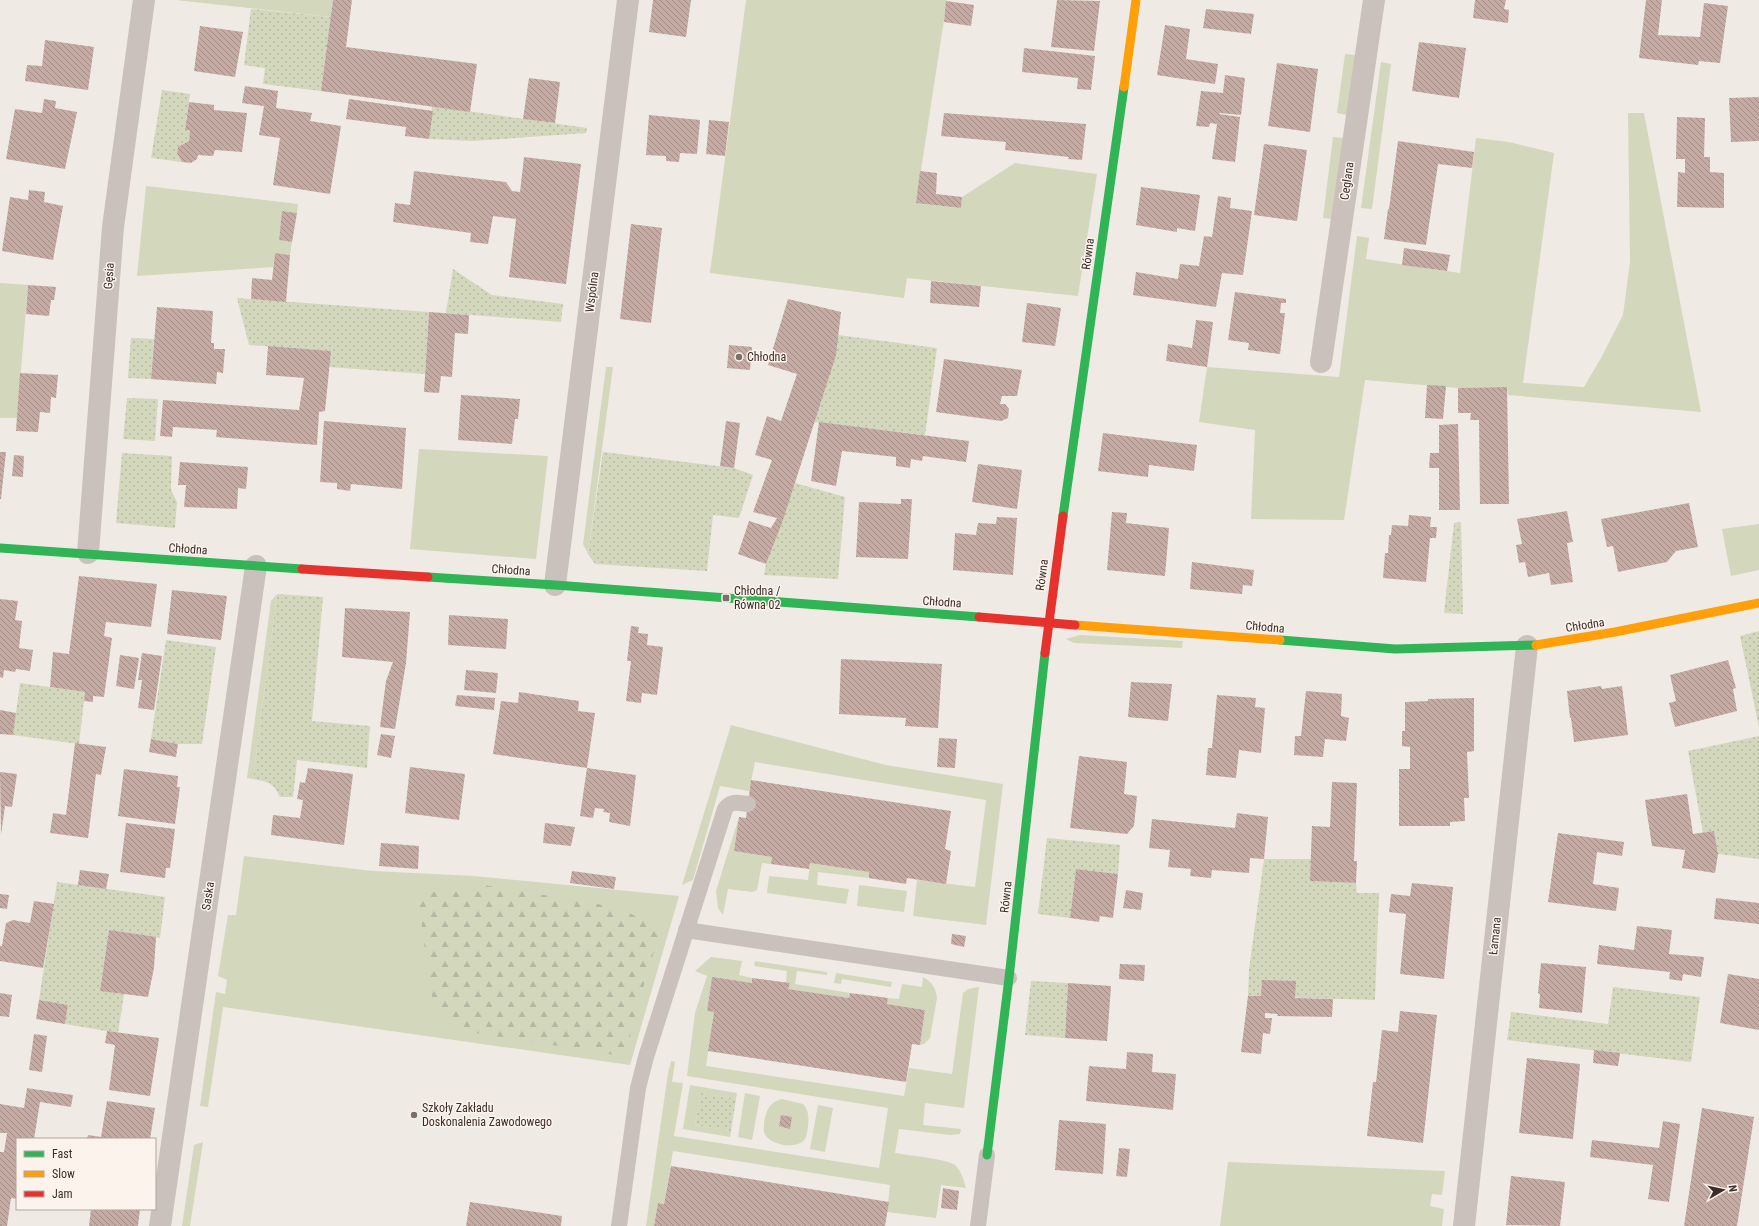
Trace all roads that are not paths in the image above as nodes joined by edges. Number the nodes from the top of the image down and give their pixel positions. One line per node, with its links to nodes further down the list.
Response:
1 (144, 0): 7 (street, Gęsia)
2 (628, 0): 9 (street, Wspólna)
3 (1136, 0): 11 (street, Równa)
4 (1374, 0): 5 (street, Ceglana)
5 (1321, 362)
6 (0, 548): 7 (street, Chłodna)
7 (88, 553): 8 (street, Chłodna)
8 (256, 566): 9 (street, Chłodna); 17 (street, Saska)
9 (555, 585): 11 (street, Chłodna)
10 (1759, 603): 12 (street, Chłodna)
11 (1049, 622): 12 (street, Chłodna); 15 (street, Równa)
12 (1527, 646): 20 (street, Łamana)
13 (748, 804): 14 (lane)
14 (686, 930): 15 (lane); 18 (lane)
15 (1009, 978): 16 (street, Równa)
16 (987, 1155): 19 (lane)
17 (160, 1226)
18 (619, 1226)
19 (978, 1226)
20 (1464, 1226)

